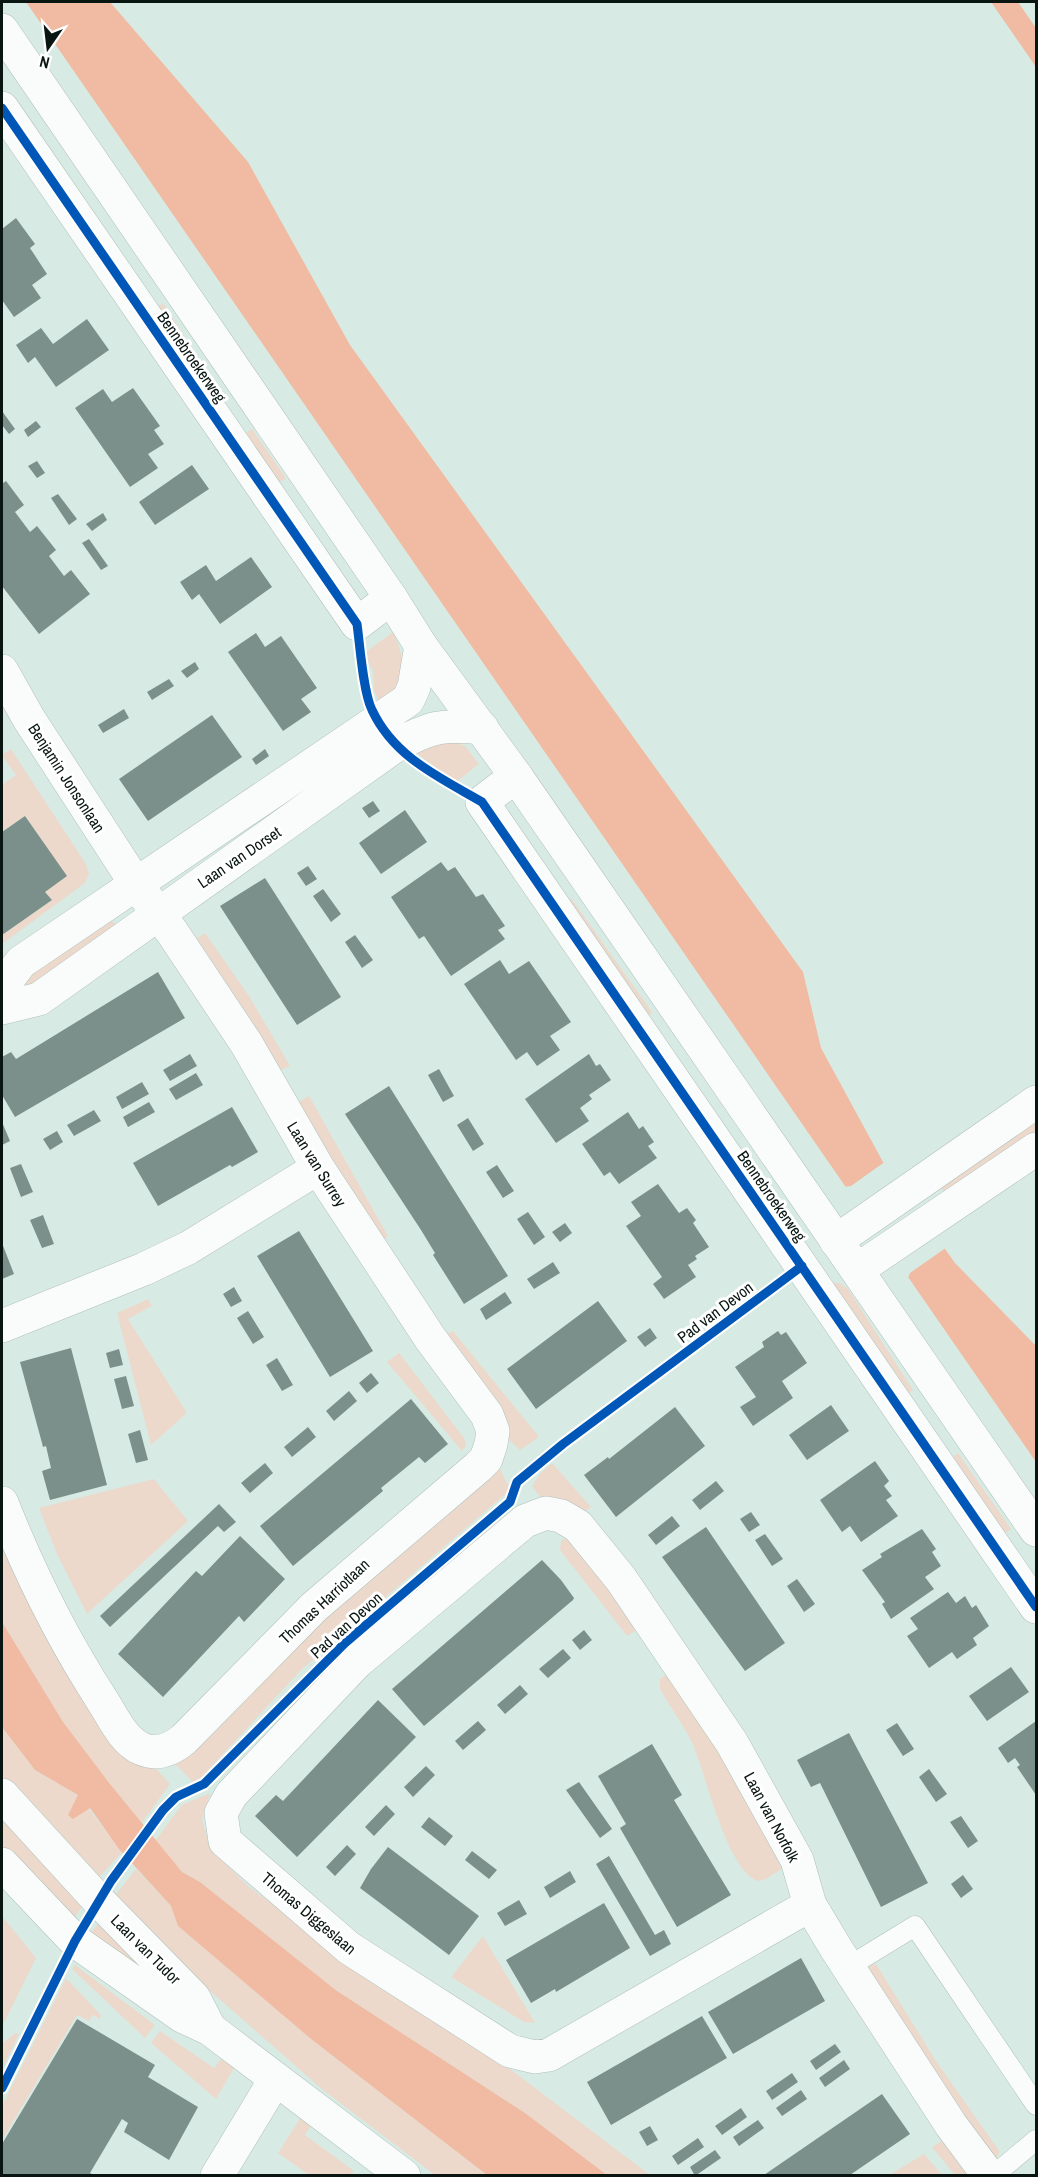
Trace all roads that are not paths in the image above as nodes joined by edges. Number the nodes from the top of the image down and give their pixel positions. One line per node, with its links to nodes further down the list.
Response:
1 (2, 30): 3 (street, Bennebroekerweg)
2 (2, 108): 3 (street, Bennebroekerweg)
3 (391, 598): 4 (street, Bennebroekerweg)
4 (421, 646): 6 (street, Bennebroekerweg); 8 (street)
5 (2, 671): 8 (street, Benjamin Jonsonlaan)
6 (482, 728): 7 (street, Bennebroekerweg); 9 (street, Laan van Dorset)
7 (516, 776): 15 (street, Bennebroekerweg); 22 (street, Bennebroekerweg)
8 (136, 884): 9 (street, Laan van Surrey); 10 (street)
9 (156, 913): 11 (street, Laan van Dorset); 14 (street, Laan van Surrey)
10 (2, 987)
11 (2, 1008)
12 (1036, 1102): 15 (street)
13 (1036, 1149): 16 (street)
14 (318, 1168): 17 (street); 18 (street, Laan van Surrey)
15 (846, 1234): 16 (street, Bennebroekerweg)
16 (867, 1264): 21 (street, Bennebroekerweg)
17 (2, 1326)
18 (491, 1444): 19 (street, Thomas Harriotlaan)
19 (2, 1503)
20 (546, 1513): 25 (street, Laan van Norfolk); 25 (street, Thomas Diggeslaan)
21 (1036, 1530)
22 (1036, 1606)
23 (2, 1795): 27 (street, Laan van Tudor)
24 (2, 1863): 27 (street, Laan van Tudor)
25 (810, 1905): 26 (street, Laan van Norfolk)
26 (848, 1966): 29 (lane); 33 (street, Laan van Norfolk)
27 (210, 2029): 28 (street, Laan van Tudor)
28 (275, 2080): 31 (street); 32 (street, Laan van Tudor)
29 (1036, 2105)
30 (1036, 2140): 33 (lane)
31 (217, 2175)
32 (404, 2175)
33 (991, 2175)

